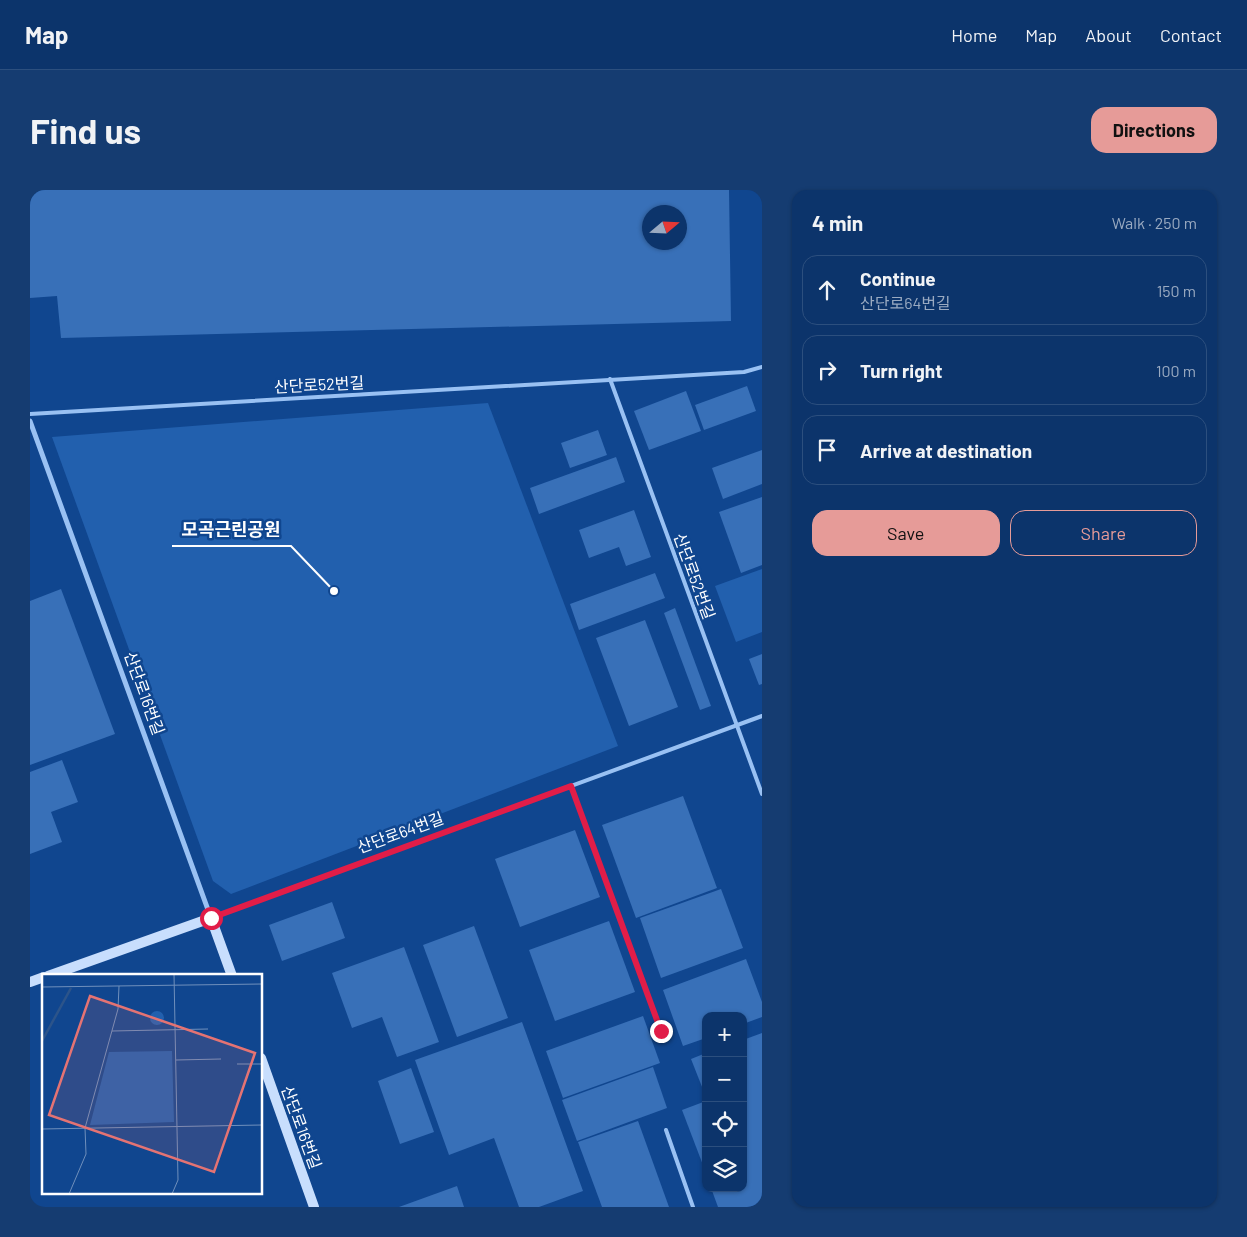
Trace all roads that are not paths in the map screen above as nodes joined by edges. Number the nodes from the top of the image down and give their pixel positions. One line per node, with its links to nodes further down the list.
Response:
1 (762, 367): 2 (lane, 산단로52번길)
2 (610, 379): 3 (lane, 산단로52번길); 6 (lane, 산단로52번길)
3 (30, 414)
4 (30, 421): 9 (street, 산단로16번길)
5 (762, 716): 6 (lane, 산단로64번길)
6 (737, 725): 7 (lane, 산단로64번길); 8 (lane, 산단로52번길)
7 (571, 786): 9 (lane, 산단로64번길); 12 (lane)
8 (762, 794)
9 (211, 918): 10 (street, 산단로64번길); 11 (street, 산단로16번길)
10 (54, 974)
11 (231, 974)
12 (661, 1031)
13 (262, 1061): 15 (street, 산단로16번길)
14 (666, 1130): 16 (lane)
15 (314, 1207)
16 (693, 1207)

